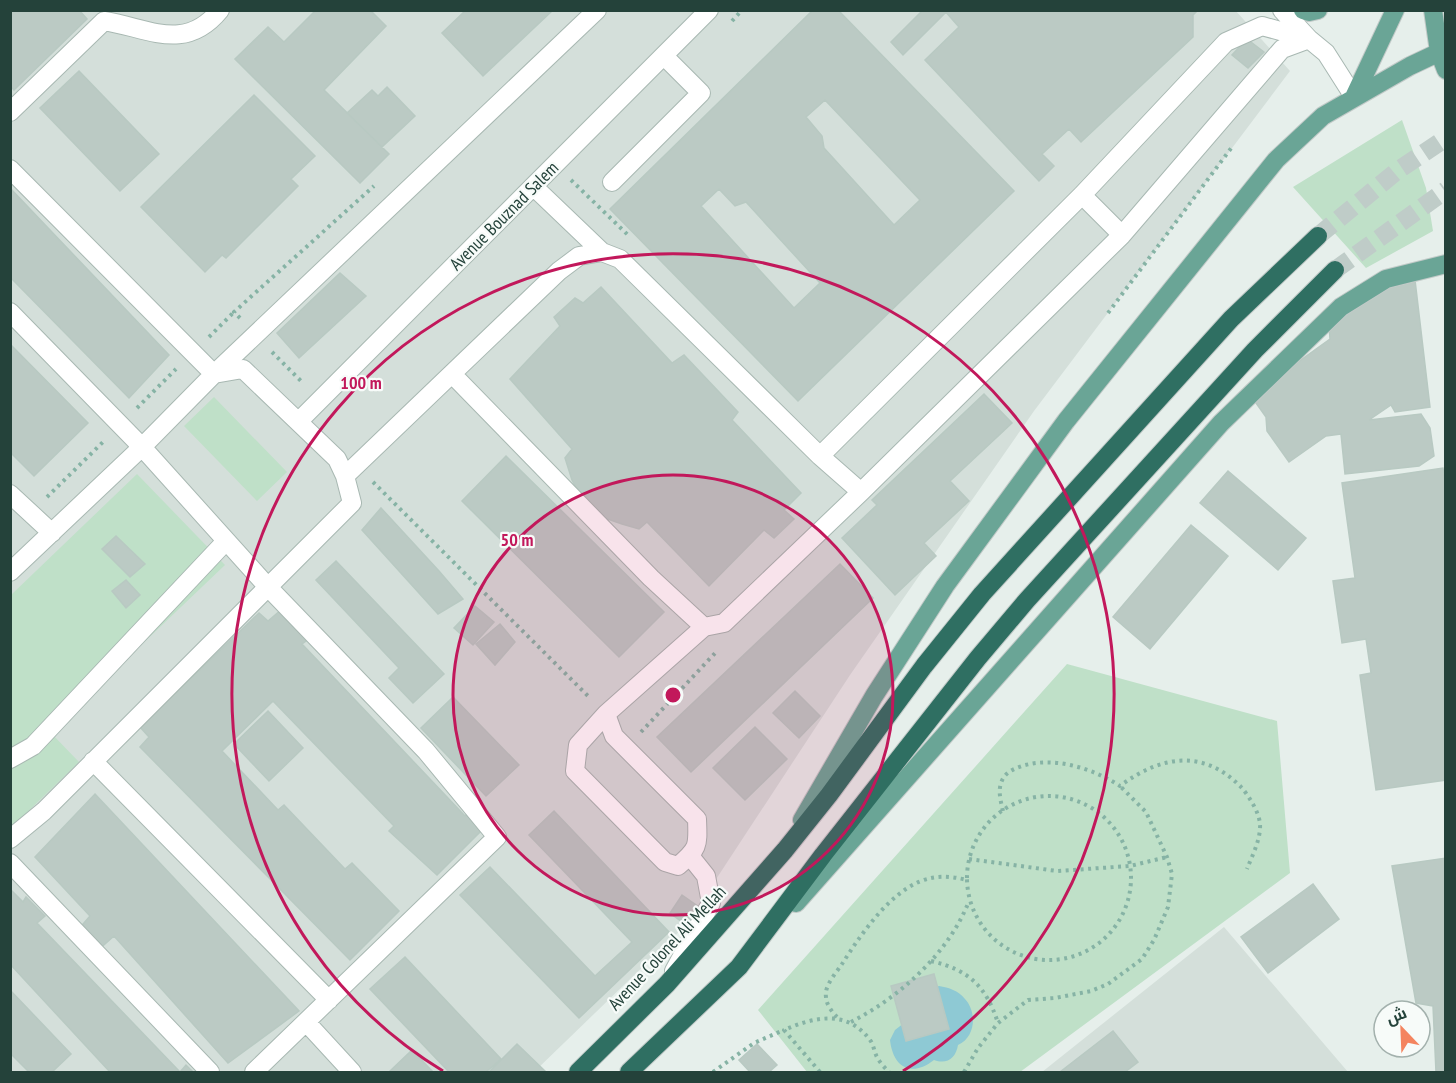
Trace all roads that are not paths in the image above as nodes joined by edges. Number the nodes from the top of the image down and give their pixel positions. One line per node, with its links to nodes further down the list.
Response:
1 (220, 10): 9 (street)
2 (597, 10): 26 (street)
3 (709, 10): 12 (street, Avenue Bouznad Salem)
4 (1282, 10): 10 (street)
5 (1303, 10): 6 (main road)
6 (1318, 10)
7 (1395, 10): 14 (main road)
8 (1433, 10): 11 (main road)
9 (99, 16): 15 (street)
10 (1309, 39): 14 (street); 19 (street); 20 (street)
11 (1442, 51): 13 (main road); 14 (main road)
12 (664, 56): 17 (street); 18 (street, Avenue Bouznad Salem)
13 (1446, 70)
14 (1354, 96): 43 (main road)
15 (10, 112)
16 (10, 169): 26 (street)
17 (612, 182)
18 (534, 187): 22 (street); 28 (street, Avenue Bouznad Salem)
19 (1082, 195): 20 (street); 30 (street)
20 (1122, 235): 32 (street)
21 (1318, 236): 43 (highway, Avenue Colonel Ali Mellah)
22 (602, 252): 27 (street); 30 (street)
23 (1446, 264): 46 (main road)
24 (1335, 270): 46 (highway)
25 (10, 312): 29 (street)
26 (214, 374): 28 (street); 29 (street)
27 (452, 374): 31 (street); 38 (street)
28 (299, 421): 31 (street)
29 (142, 447): 34 (street); 35 (street)
30 (820, 456): 32 (street)
31 (351, 471): 37 (street)
32 (861, 492): 38 (street)
33 (10, 494): 34 (street)
34 (52, 533): 36 (street)
35 (226, 541): 37 (street); 40 (street)
36 (10, 572)
37 (267, 586): 41 (street); 48 (street)
38 (704, 627): 39 (street)
39 (606, 714): 44 (street); 44 (street)
40 (10, 759)
41 (93, 762): 42 (street); 48 (street)
42 (10, 839)
43 (785, 850): 47 (highway, Avenue Colonel Ali Mellah)
44 (690, 856): 47 (street)
45 (10, 863): 51 (street)
46 (739, 967): 50 (highway)
47 (667, 984): 54 (highway, Avenue Colonel Ali Mellah)
48 (328, 1000): 49 (street)
49 (306, 1022): 52 (street); 53 (street)
50 (637, 1070)
51 (210, 1072)
52 (254, 1072)
53 (352, 1072)
54 (578, 1072)

